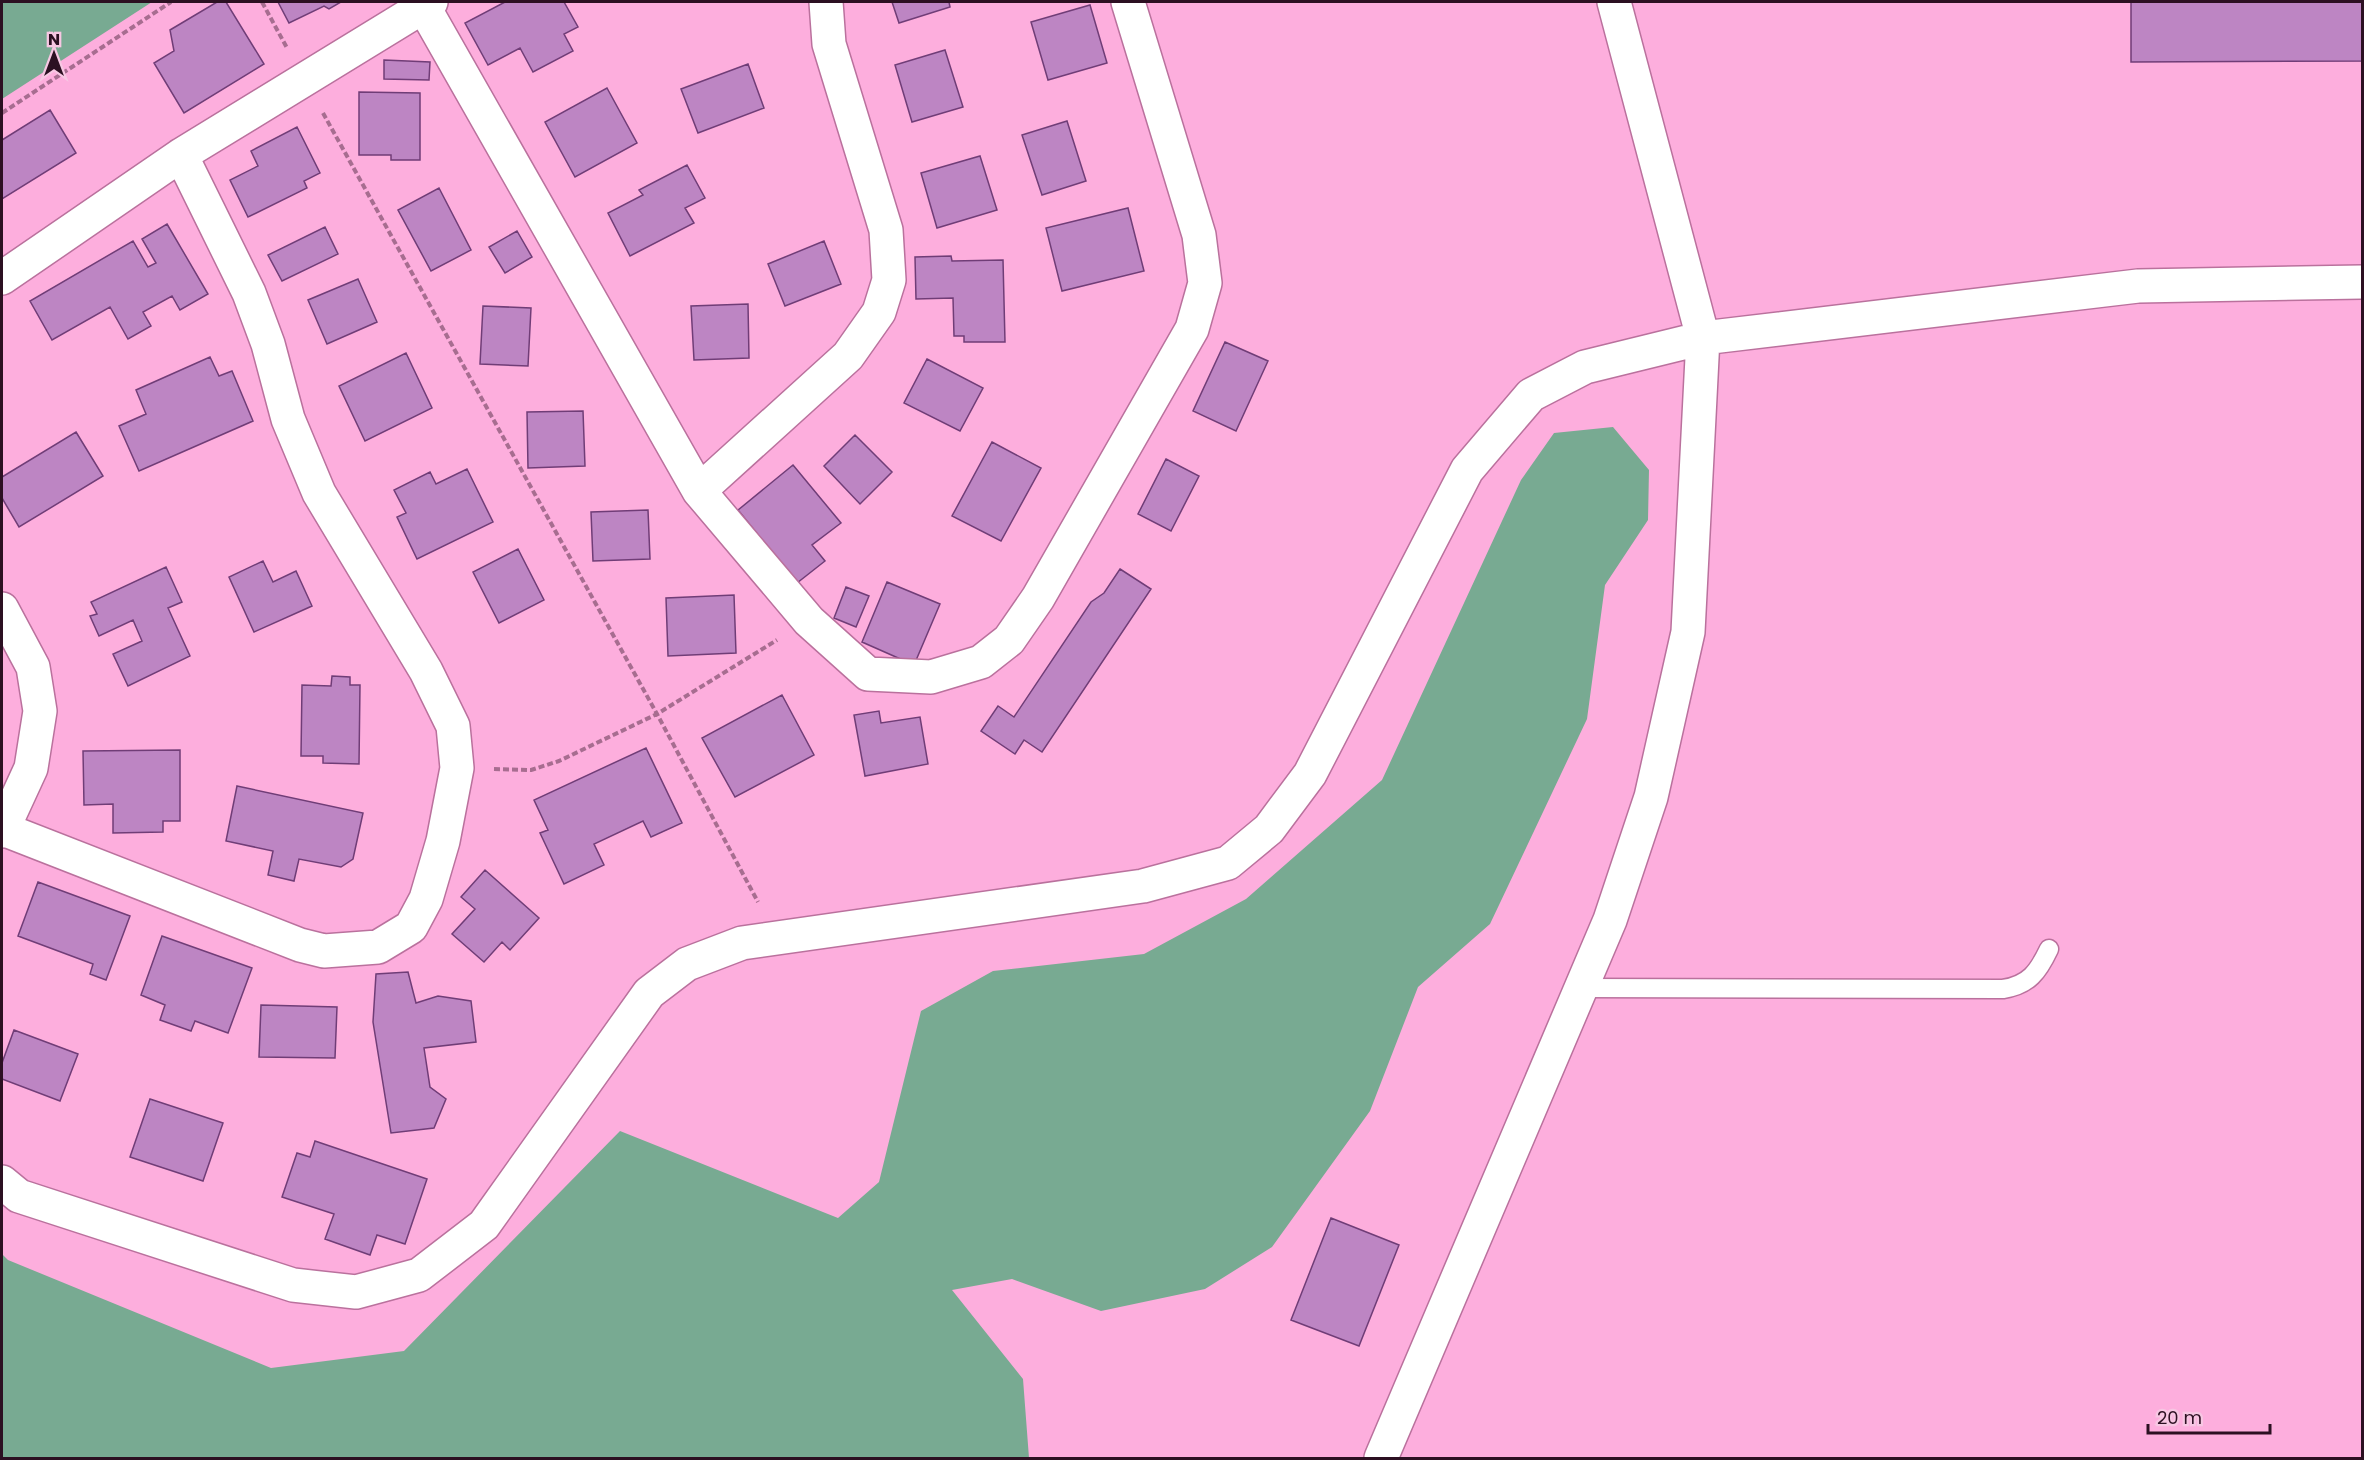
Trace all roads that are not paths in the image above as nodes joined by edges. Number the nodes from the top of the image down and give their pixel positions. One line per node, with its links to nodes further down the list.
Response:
1 (826, 2): 9 (street)
2 (1128, 2): 9 (street)
3 (1614, 2): 8 (street)
4 (426, 3): 5 (street); 9 (street)
5 (181, 155): 6 (street); 11 (street)
6 (2, 278)
7 (2362, 282): 8 (street)
8 (1703, 338): 13 (street); 14 (street)
9 (699, 491)
10 (2, 609): 11 (street)
11 (2, 830)
12 (2049, 949): 13 (lane)
13 (1581, 988): 15 (street)
14 (2, 1182)
15 (1382, 1458)

